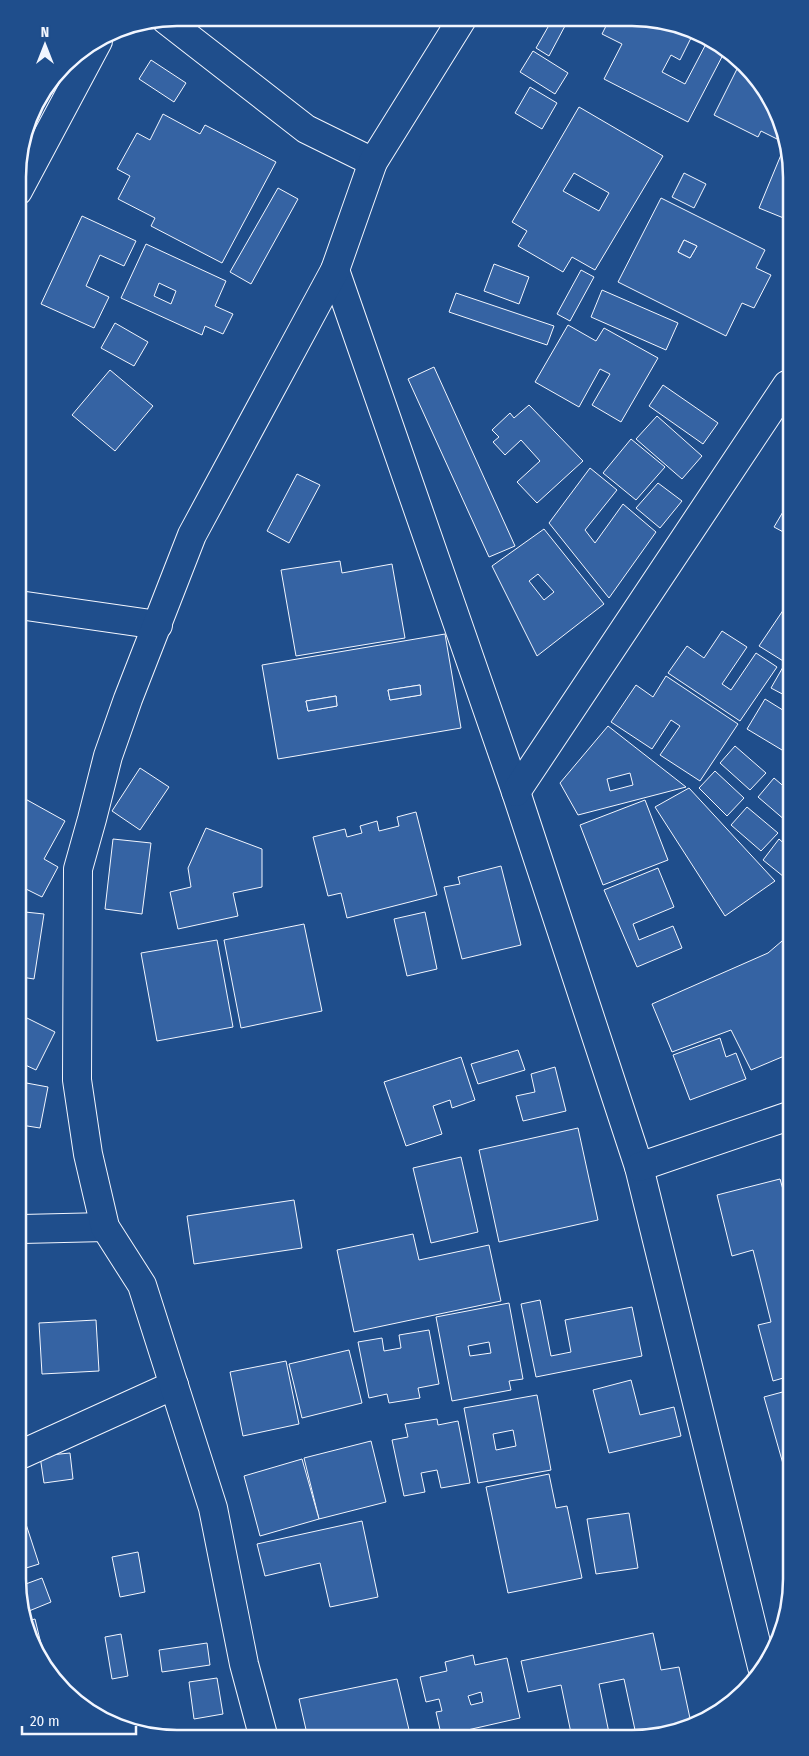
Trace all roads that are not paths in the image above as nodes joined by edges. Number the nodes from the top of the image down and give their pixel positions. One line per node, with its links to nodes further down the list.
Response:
1 (174, 26): 4 (street)
2 (458, 26): 4 (street)
3 (91, 54): 5 (street)
4 (373, 162): 6 (street)
5 (27, 174)
6 (335, 270): 9 (street); 10 (street)
7 (783, 391): 10 (street)
8 (27, 606): 9 (street)
9 (158, 625): 13 (street)
10 (516, 792): 12 (street)
11 (782, 1119): 12 (street)
12 (639, 1167): 17 (street)
13 (106, 1227): 14 (street); 15 (street)
14 (26, 1229)
15 (174, 1385): 16 (street); 18 (street)
16 (26, 1452)
17 (760, 1658)
18 (262, 1730)

